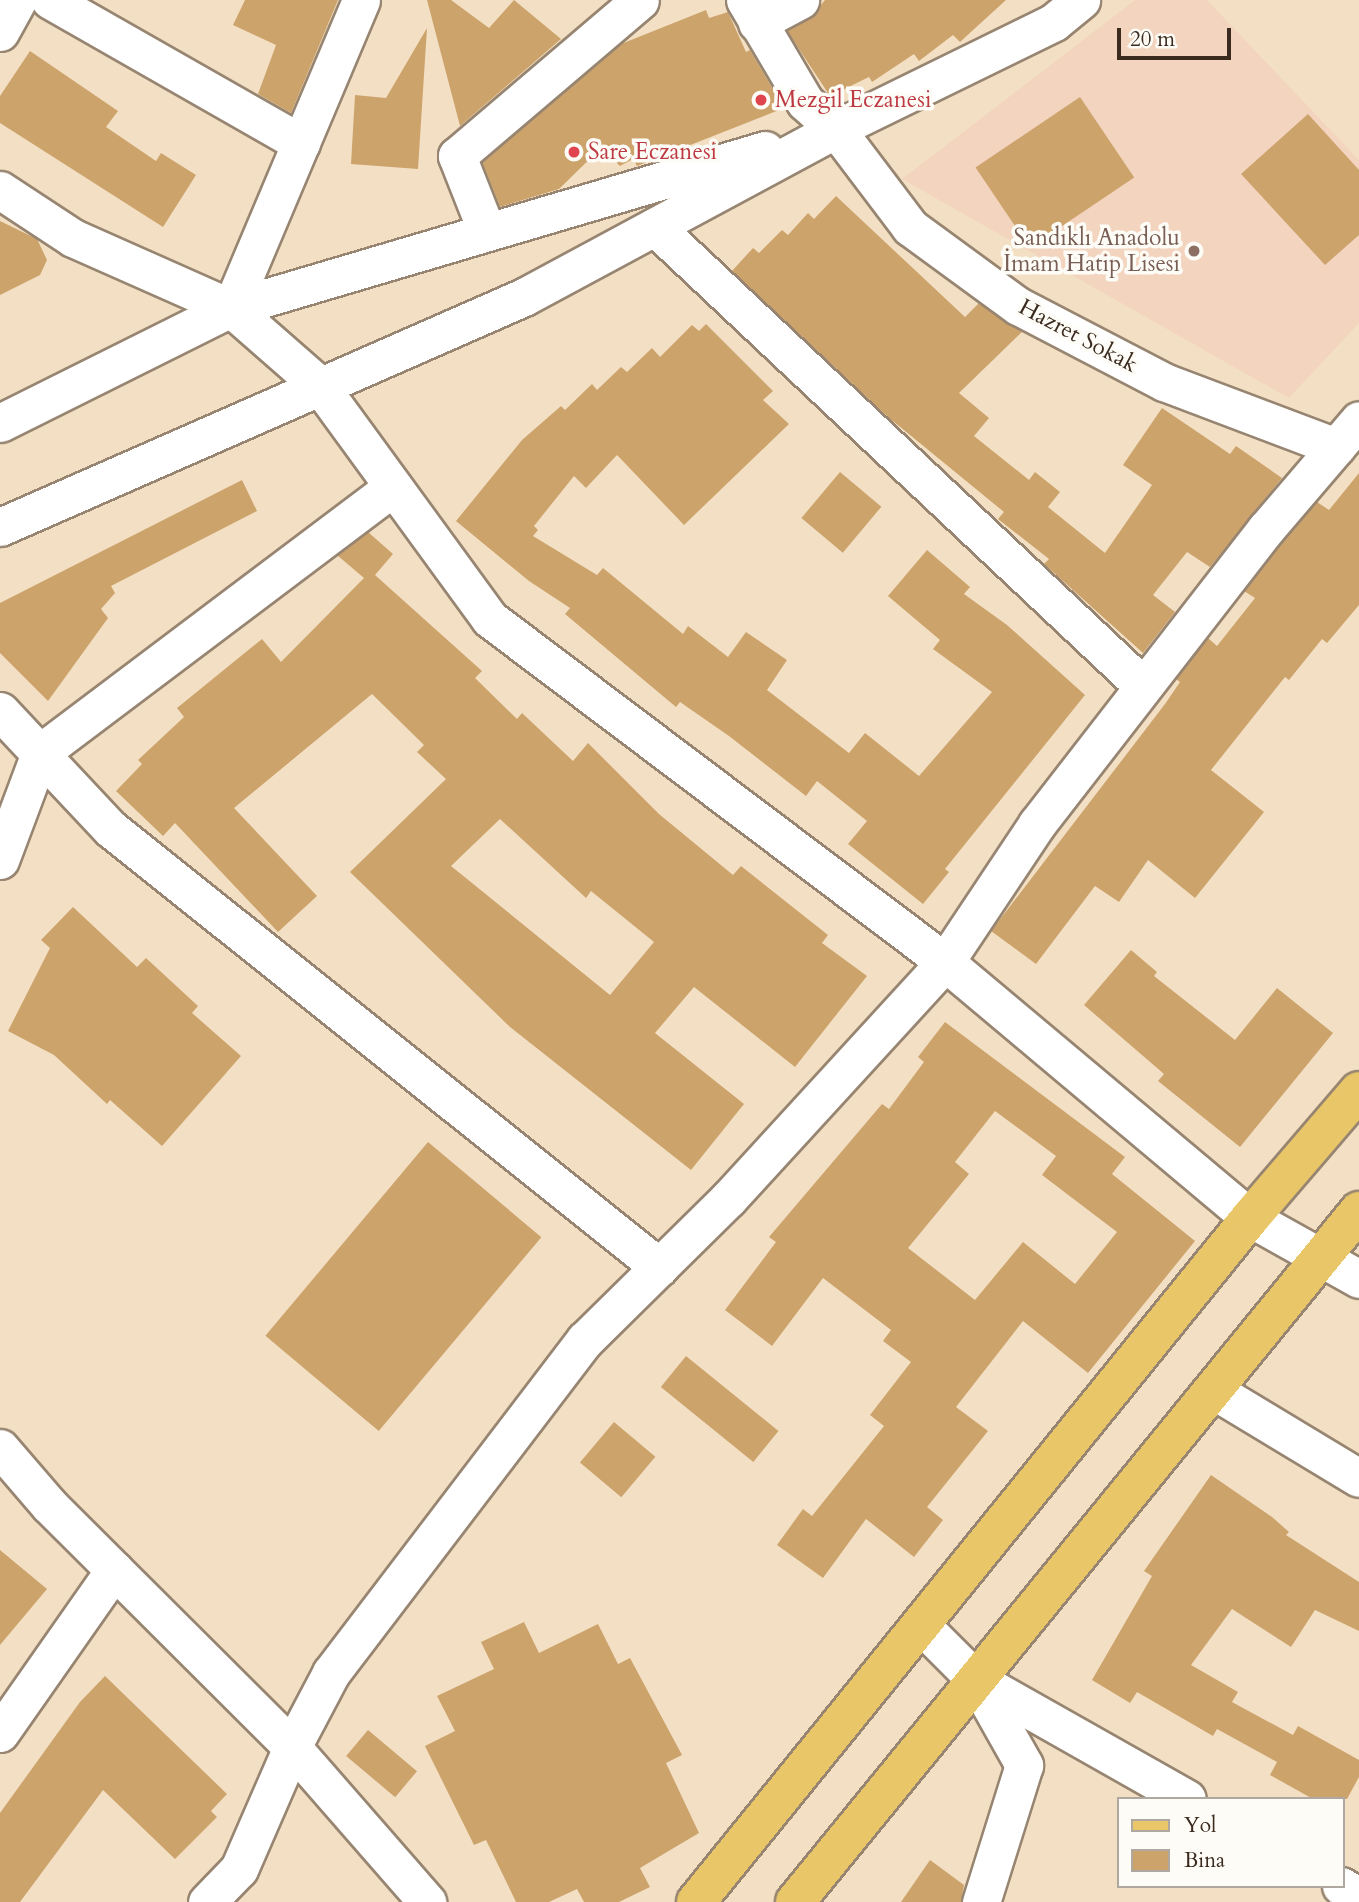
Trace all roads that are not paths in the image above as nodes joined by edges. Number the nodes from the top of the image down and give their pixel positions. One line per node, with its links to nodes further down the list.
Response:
1 (18, 0): 8 (street)
2 (50, 0): 10 (street)
3 (361, 0): 10 (street)
4 (640, 0): 13 (street)
5 (800, 0): 7 (street)
6 (1081, 0): 9 (street)
7 (751, 12): 9 (street, Hazret Sokak)
8 (0, 32)
9 (836, 129): 12 (street); 13 (street); 18 (street, Hazret Sokak)
10 (300, 143): 14 (street)
11 (0, 190): 14 (street)
12 (655, 228): 15 (street); 21 (street)
13 (487, 232): 14 (street)
14 (231, 308): 15 (street); 17 (street)
15 (320, 386): 19 (street); 20 (street)
16 (1359, 420): 18 (street)
17 (0, 423)
18 (1336, 447): 21 (street)
19 (393, 486): 23 (street); 25 (street)
20 (0, 527)
21 (1143, 686): 25 (street)
22 (0, 710): 23 (street)
23 (40, 753): 24 (street); 30 (street)
24 (0, 860)
25 (945, 962): 28 (street); 30 (street)
26 (1359, 1091): 28 (main road)
27 (1359, 1211): 29 (main road)
28 (1250, 1218): 29 (street); 36 (main road)
29 (1321, 1258): 31 (street); 32 (main road)
30 (659, 1267): 39 (street)
31 (1359, 1279)
32 (1213, 1390): 34 (street); 37 (main road)
33 (0, 1448): 35 (street)
34 (1359, 1478)
35 (114, 1570): 38 (street); 39 (street)
36 (921, 1625): 37 (street); 43 (main road)
37 (976, 1679): 40 (street); 44 (main road); 45 (street)
38 (0, 1733)
39 (292, 1747): 41 (street); 42 (street)
40 (1183, 1797)
41 (207, 1902)
42 (427, 1902)
43 (696, 1902)
44 (794, 1902)
45 (981, 1902)

